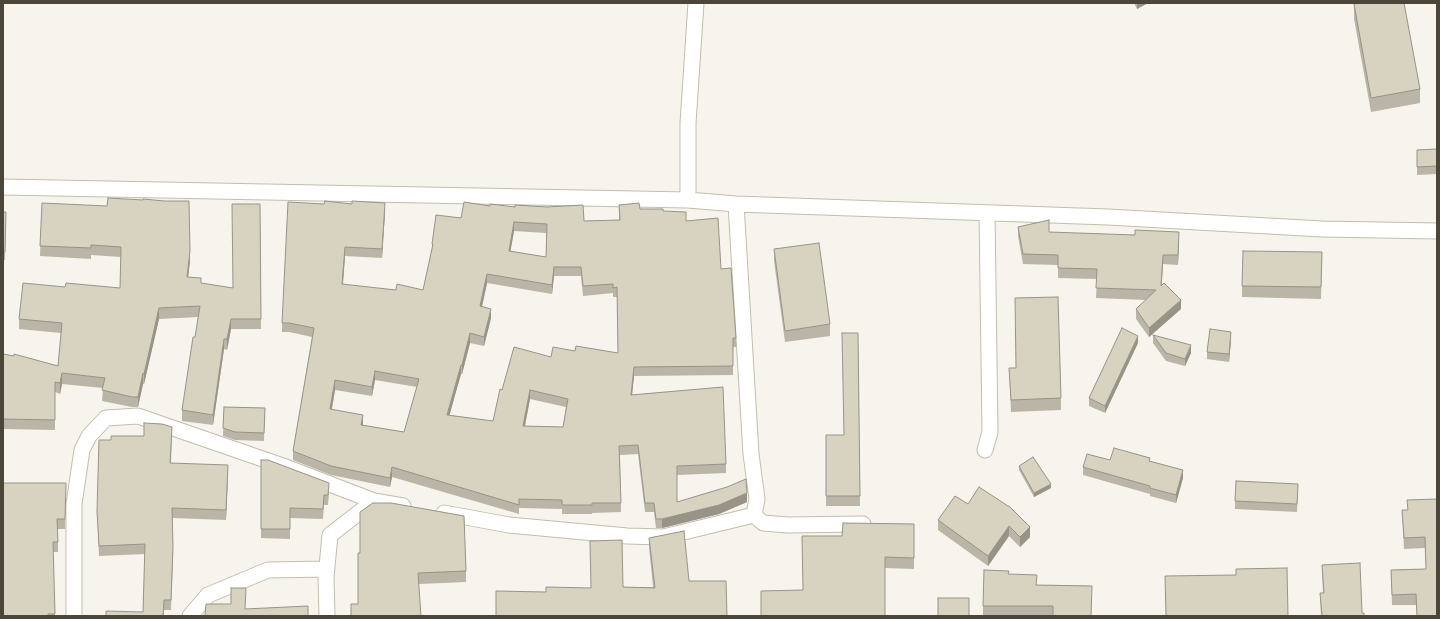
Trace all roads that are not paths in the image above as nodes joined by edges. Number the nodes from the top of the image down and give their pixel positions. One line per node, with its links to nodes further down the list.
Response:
1 (696, 3): 3 (street)
2 (3, 187): 3 (street)
3 (688, 200): 4 (street)
4 (736, 204): 5 (street); 9 (street)
5 (987, 213): 6 (street); 7 (street)
6 (1437, 231)
7 (985, 450)
8 (374, 501): 9 (street); 11 (street); 12 (street)
9 (754, 515): 10 (street)
10 (874, 524)
11 (327, 569): 13 (street); 14 (street)
12 (74, 616)
13 (190, 616)
14 (327, 616)

